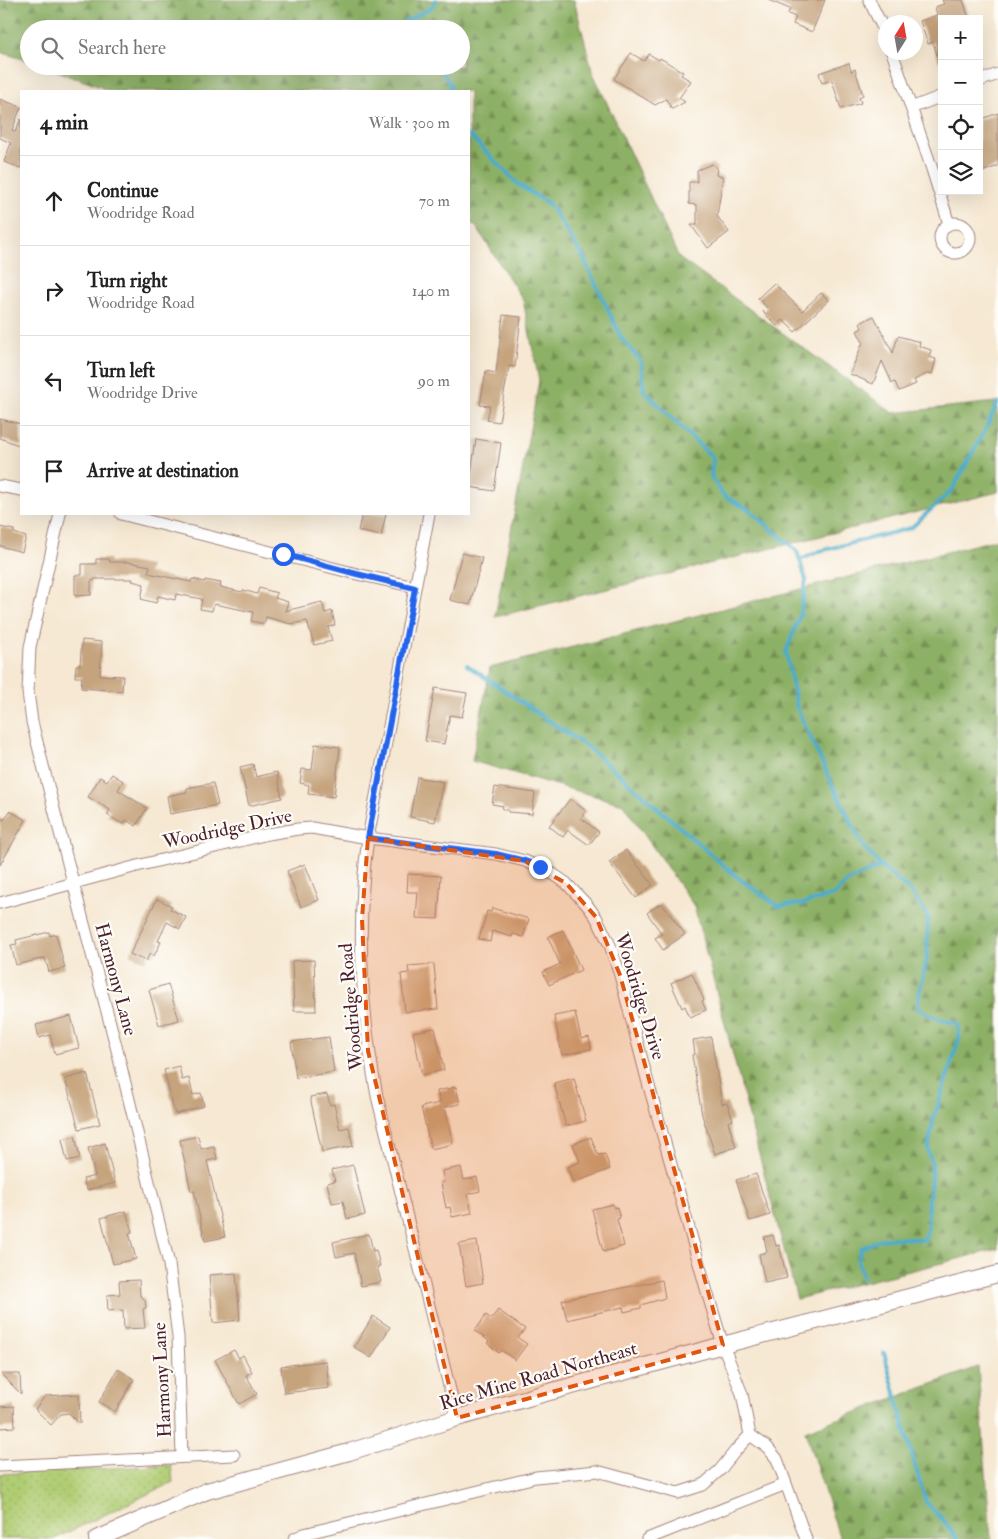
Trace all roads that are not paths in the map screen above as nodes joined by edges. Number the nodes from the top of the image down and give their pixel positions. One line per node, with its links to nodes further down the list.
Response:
1 (869, 0): 2 (street)
2 (878, 18)
3 (895, 60): 7 (street)
4 (998, 74): 5 (street)
5 (983, 80)
6 (938, 98): 7 (street)
7 (911, 108): 8 (street)
8 (949, 224)
9 (0, 486): 10 (street)
10 (20, 490)
11 (60, 515): 16 (street, Harmony Lane)
12 (125, 515): 14 (street)
13 (429, 515): 14 (street, Woodridge Road)
14 (415, 588): 15 (street, Woodridge Road)
15 (368, 838): 16 (street, Woodridge Drive); 19 (street, Woodridge Drive); 20 (street, Woodridge Road)
16 (74, 883): 17 (street, Woodridge Drive); 23 (street, Harmony Lane)
17 (0, 903)
18 (998, 1274): 19 (main road, Rice Mine Road Northeast)
19 (723, 1345): 20 (main road, Rice Mine Road Northeast); 21 (street, Woodridge Drive)
20 (457, 1418): 26 (main road, Rice Mine Road Northeast)
21 (750, 1435): 25 (street); 27 (street)
22 (234, 1455): 23 (street)
23 (182, 1456): 24 (street)
24 (0, 1466)
25 (786, 1484): 28 (street); 29 (street)
26 (97, 1539)
27 (294, 1539)
28 (647, 1539)
29 (806, 1539)

